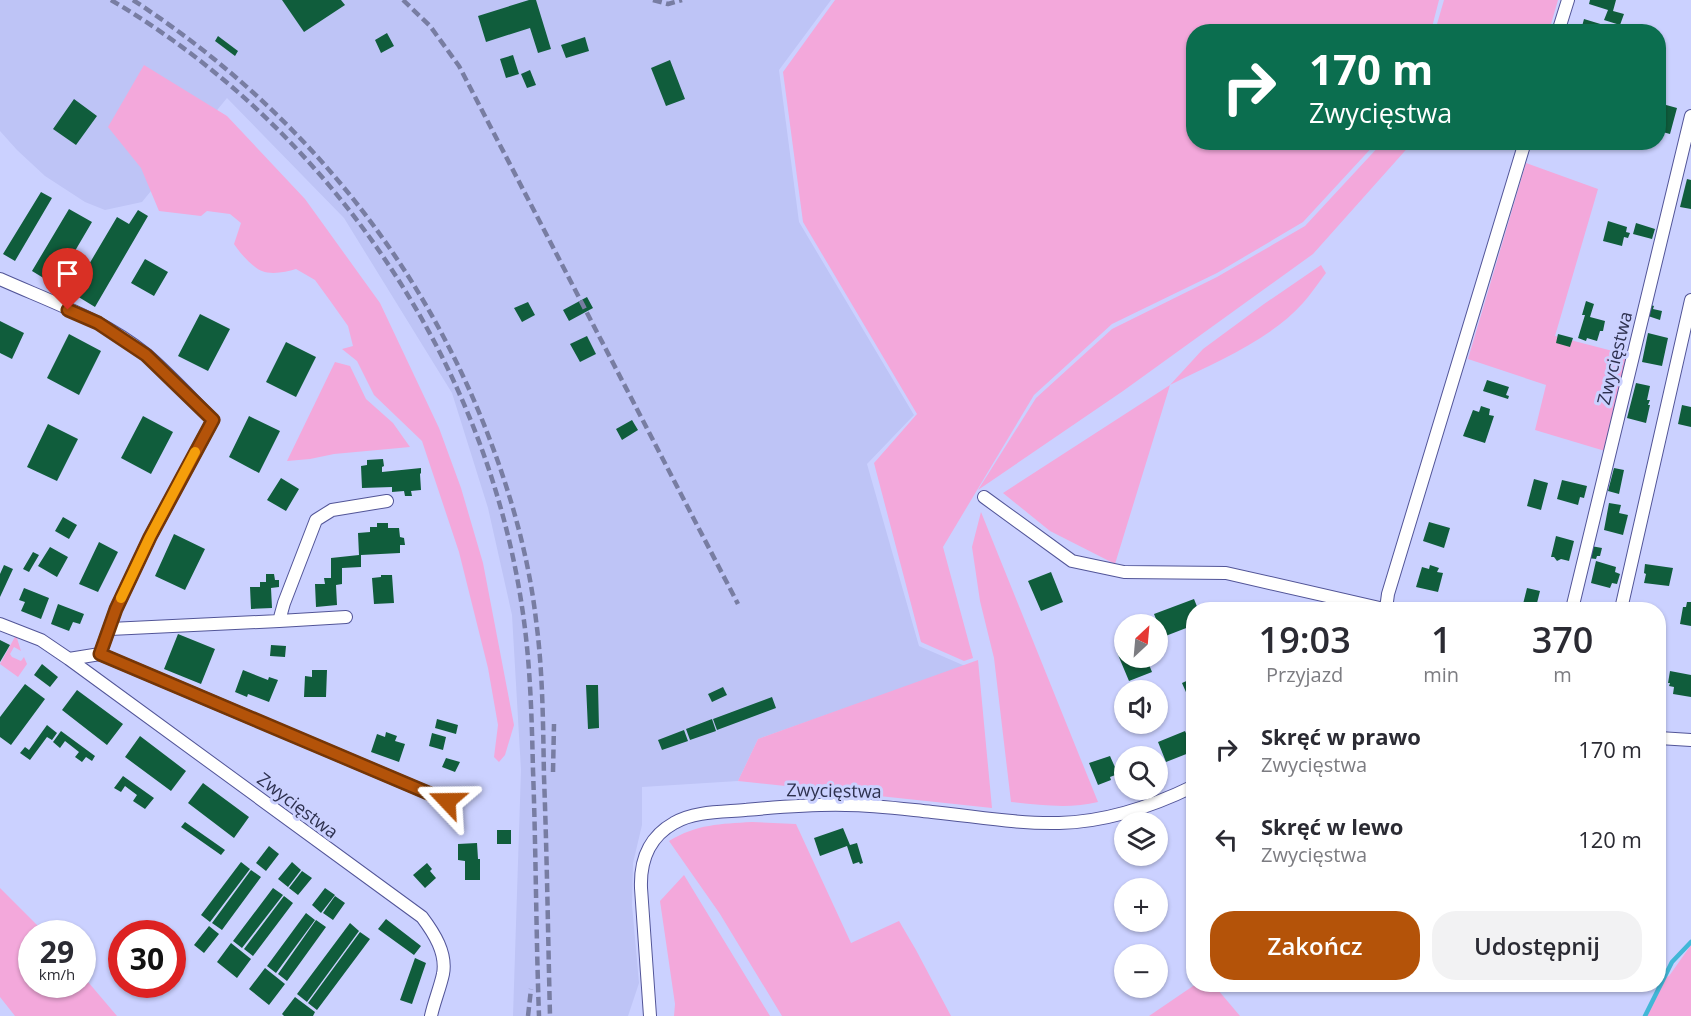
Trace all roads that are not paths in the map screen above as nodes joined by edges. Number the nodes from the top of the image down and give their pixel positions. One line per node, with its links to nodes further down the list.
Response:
1 (1568, 0): 2 (street)
2 (1560, 24)
3 (1691, 116): 11 (street, Zwycięstwa)
4 (1523, 150): 10 (street)
5 (0, 279): 16 (street)
6 (1691, 300): 12 (street)
7 (984, 497): 9 (street)
8 (387, 501): 14 (street)
9 (1354, 602)
10 (1387, 602)
11 (1574, 602)
12 (1624, 602)
13 (346, 617): 14 (street)
14 (279, 621): 16 (street)
15 (0, 624): 18 (street, Zwycięstwa)
16 (110, 629): 17 (street)
17 (100, 654): 18 (street); 22 (street)
18 (69, 659): 23 (street, Zwycięstwa)
19 (1666, 738): 20 (street)
20 (1691, 740)
21 (1186, 790): 24 (street, Zwycięstwa)
22 (447, 801)
23 (431, 1016)
24 (650, 1016)

